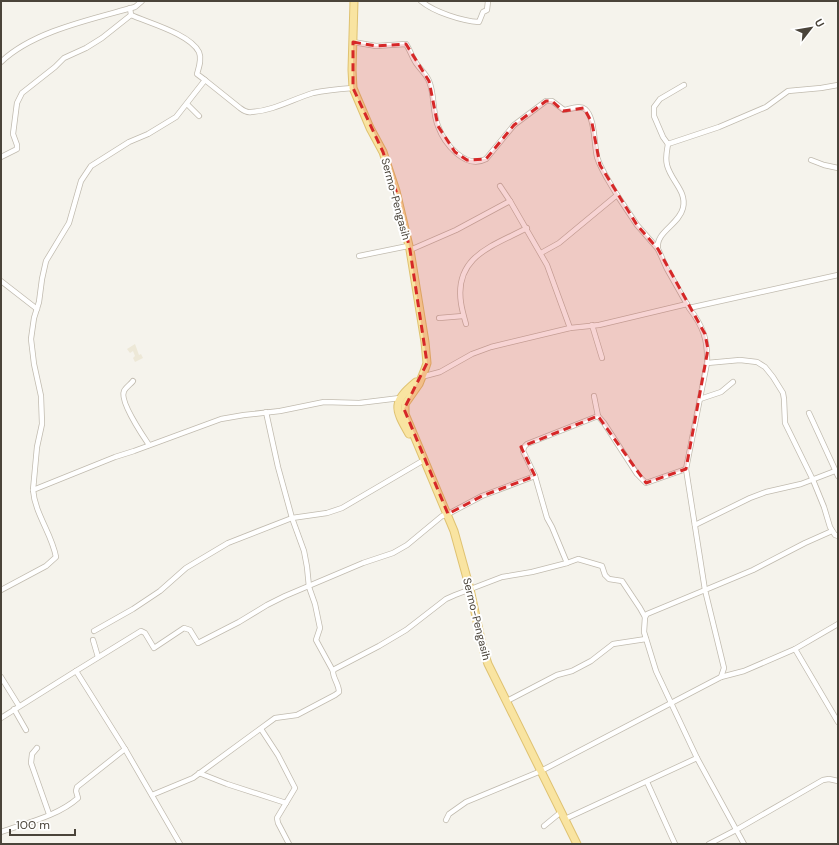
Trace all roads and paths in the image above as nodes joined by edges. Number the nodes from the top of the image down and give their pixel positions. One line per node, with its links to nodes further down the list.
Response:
1 (354, 1): 7 (main road, Sermo-Pengasih)
2 (421, 1): 3 (street)
3 (488, 1)
4 (139, 2): 5 (street)
5 (130, 8): 6 (street); 8 (street)
6 (131, 15): 9 (street); 16 (street)
7 (353, 42): 12 (main road, Sermo-Pengasih); 20 (street)
8 (1, 62)
9 (205, 80): 12 (street); 13 (street)
10 (684, 85): 15 (street)
11 (838, 85): 15 (street)
12 (353, 88): 23 (main road, Sermo-Pengasih)
13 (187, 104): 14 (street); 30 (street)
14 (199, 116)
15 (668, 144): 24 (street)
16 (1, 157)
17 (811, 160): 18 (street)
18 (838, 168)
19 (500, 186): 21 (street)
20 (617, 195): 24 (street); 25 (street)
21 (510, 201): 22 (street); 23 (street)
22 (527, 228): 25 (street); 31 (street)
23 (409, 248): 26 (street); 38 (main road, Sermo-Pengasih)
24 (658, 249): 29 (street)
25 (540, 253): 35 (street)
26 (359, 256)
27 (838, 275): 29 (street)
28 (1, 281): 30 (street)
29 (688, 306): 34 (street); 37 (street)
30 (37, 309): 53 (street)
31 (464, 316): 32 (street); 33 (street)
32 (439, 318)
33 (466, 324)
34 (592, 325): 35 (street); 36 (street)
35 (570, 328): 38 (street)
36 (602, 358)
37 (707, 363): 43 (street); 52 (street)
38 (421, 377): 42 (main road, Sermo-Pengasih); 48 (main road, Sermo-Pengasih)
39 (133, 381): 47 (street)
40 (733, 382): 43 (street)
41 (594, 396): 46 (street)
42 (400, 398): 44 (street); 48 (main road, Sermo-Pengasih)
43 (700, 398): 49 (street)
44 (266, 412): 47 (street); 55 (street)
45 (809, 413): 50 (street)
46 (598, 416): 49 (street); 51 (street)
47 (149, 445): 53 (street)
48 (422, 457): 54 (main road, Sermo-Pengasih); 55 (street)
49 (686, 469): 56 (street)
50 (837, 474): 52 (street)
51 (535, 476): 54 (street); 59 (street)
52 (812, 480): 56 (street); 57 (street)
53 (33, 490): 62 (street)
54 (448, 514): 60 (street); 61 (main road, Sermo-Pengasih)
55 (292, 518): 60 (street); 66 (street)
56 (695, 525): 63 (street)
57 (832, 531): 58 (street); 63 (street)
58 (837, 537)
59 (567, 562): 61 (street); 64 (street)
60 (309, 587): 70 (street); 72 (street)
61 (470, 589): 72 (street); 75 (main road, Sermo-Pengasih)
62 (1, 590)
63 (705, 590): 64 (street); 73 (street)
64 (644, 617): 67 (street)
65 (838, 624): 69 (street)
66 (94, 631)
67 (646, 639): 75 (street); 76 (street)
68 (93, 640): 70 (street)
69 (795, 649): 73 (street); 80 (street)
70 (98, 657): 71 (street)
71 (76, 671): 77 (street); 84 (street)
72 (333, 671): 81 (street)
73 (724, 676): 76 (street)
74 (1, 677): 77 (street)
75 (507, 701): 86 (main road, Sermo-Pengasih)
76 (671, 702): 85 (street); 86 (street)
77 (20, 706): 78 (street)
78 (14, 709): 79 (street); 82 (street)
79 (1, 718)
80 (838, 722)
81 (261, 729): 87 (street); 91 (street)
82 (26, 730)
83 (37, 748): 92 (street)
84 (125, 749): 90 (street); 92 (street)
85 (697, 758): 89 (street); 96 (street)
86 (541, 771): 93 (main road, Sermo-Pengasih); 94 (street)
87 (199, 773): 90 (street); 91 (street)
88 (838, 781): 96 (street)
89 (647, 782): 93 (street); 101 (street)
90 (152, 795): 98 (street)
91 (286, 802): 99 (street)
92 (49, 814): 97 (street)
93 (563, 815): 95 (street); 100 (main road, Sermo-Pengasih)
94 (446, 820)
95 (544, 826)
96 (736, 830): 102 (street); 103 (street)
97 (1, 832)
98 (180, 844)
99 (289, 844)
100 (577, 844)
101 (675, 844)
102 (709, 844)
103 (744, 844)

